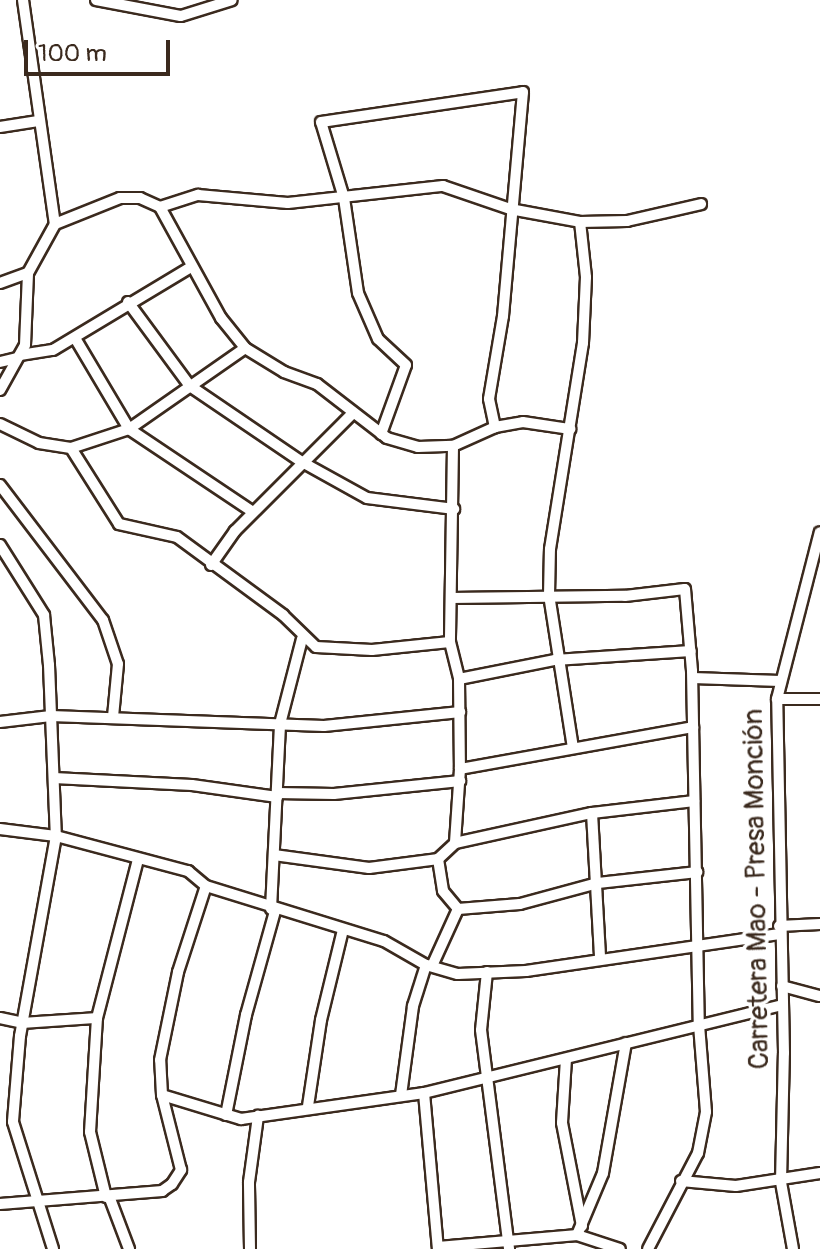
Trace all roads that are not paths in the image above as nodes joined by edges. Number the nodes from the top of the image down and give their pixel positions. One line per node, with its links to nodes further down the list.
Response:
1 (23, 0): 4 (street)
2 (96, 0): 3 (street)
3 (232, 0)
4 (37, 121): 5 (street); 11 (street)
5 (0, 127)
6 (344, 198): 8 (street); 9 (street); 9 (street); 27 (street)
7 (701, 204): 10 (street)
8 (160, 207): 11 (street); 12 (street)
9 (510, 209): 10 (street); 24 (street)
10 (580, 222): 26 (street)
11 (55, 224): 13 (street)
12 (191, 267): 15 (street); 17 (street)
13 (28, 273): 14 (street); 18 (street)
14 (0, 283)
15 (128, 302): 16 (street); 20 (street)
16 (75, 338): 18 (street); 25 (street)
17 (245, 348): 20 (street); 22 (street)
18 (19, 356): 19 (street); 21 (street)
19 (0, 362)
20 (190, 386): 25 (street); 30 (street)
21 (0, 390)
22 (353, 413): 27 (street); 30 (street)
23 (0, 424): 29 (street)
24 (495, 427): 26 (street); 28 (street)
25 (129, 429): 29 (street); 33 (street)
26 (570, 429): 39 (street)
27 (381, 434): 28 (street)
28 (453, 446): 32 (street)
29 (71, 448): 36 (street)
30 (302, 462): 32 (street); 33 (street)
31 (0, 485): 52 (street)
32 (454, 509): 40 (street)
33 (253, 512): 36 (street)
34 (820, 532): 37 (street, Carretera Mao - Presa Monción)
35 (0, 545): 51 (street)
36 (211, 565): 41 (street)
37 (807, 581): 38 (street); 47 (street, Carretera Mao - Presa Monción)
38 (820, 582)
39 (549, 595): 40 (street); 43 (street); 44 (street)
40 (451, 598): 42 (street)
41 (302, 639): 42 (street); 54 (street)
42 (450, 642): 46 (street)
43 (691, 651): 44 (street); 45 (street)
44 (555, 660): 46 (street); 56 (street)
45 (693, 678): 47 (street); 55 (street)
46 (459, 679): 50 (street)
47 (780, 681): 48 (street, Carretera Mao - Presa Monción)
48 (777, 699): 49 (street); 75 (street, Carretera Mao - Presa Monción)
49 (820, 699)
50 (460, 712): 54 (street); 57 (street)
51 (51, 716): 52 (street); 53 (street); 58 (street)
52 (113, 717): 54 (street)
53 (0, 722)
54 (280, 724): 59 (street)
55 (693, 727): 56 (street); 60 (street)
56 (573, 748): 57 (street)
57 (460, 775): 59 (street); 64 (street)
58 (54, 778): 59 (street); 63 (street)
59 (277, 795): 65 (street)
60 (694, 801): 61 (street); 68 (street)
61 (592, 813): 64 (street); 69 (street)
62 (0, 829): 63 (street)
63 (56, 836): 66 (street); 85 (street)
64 (455, 843): 67 (street)
65 (274, 855): 67 (street); 72 (street)
66 (138, 859): 70 (street); 84 (street)
67 (438, 859): 71 (street)
68 (697, 872): 69 (street); 76 (street)
69 (598, 883): 71 (street); 77 (street)
70 (206, 886): 72 (street); 91 (street)
71 (458, 909): 78 (street)
72 (273, 910): 74 (street); 94 (street)
73 (820, 924): 75 (street)
74 (343, 930): 78 (street); 93 (street)
75 (779, 930): 76 (street); 80 (street, Carretera Mao - Presa Monción)
76 (696, 942): 77 (street); 86 (street)
77 (600, 957): 79 (street)
78 (429, 965): 79 (street); 92 (street)
79 (487, 972): 89 (street)
80 (782, 986): 81 (street); 82 (street, Carretera Mao - Presa Monción)
81 (820, 996)
82 (782, 1005): 86 (street); 98 (street, Carretera Mao - Presa Monción)
83 (0, 1018): 85 (street)
84 (97, 1018): 85 (street); 99 (street)
85 (23, 1023): 100 (street)
86 (699, 1025): 87 (street); 97 (street)
87 (626, 1043): 88 (street); 102 (street)
88 (566, 1059): 89 (street); 102 (street)
89 (488, 1077): 90 (street); 103 (street)
90 (424, 1093): 92 (street); 104 (street)
91 (162, 1095): 94 (street); 99 (street)
92 (401, 1095): 93 (street)
93 (308, 1106): 95 (street)
94 (226, 1115): 95 (street)
95 (258, 1116): 107 (street)
96 (820, 1173): 98 (street)
97 (681, 1181): 98 (street); 109 (street)
98 (781, 1182): 110 (street, Carretera Mao - Presa Monción)
99 (107, 1196): 100 (street); 106 (street)
100 (36, 1203): 101 (street); 105 (street)
101 (0, 1204)
102 (580, 1231): 103 (street); 108 (street)
103 (508, 1244): 104 (street)
104 (438, 1248)
105 (53, 1249)
106 (129, 1249)
107 (250, 1249)
108 (620, 1249)
109 (648, 1249)
110 (793, 1249)

